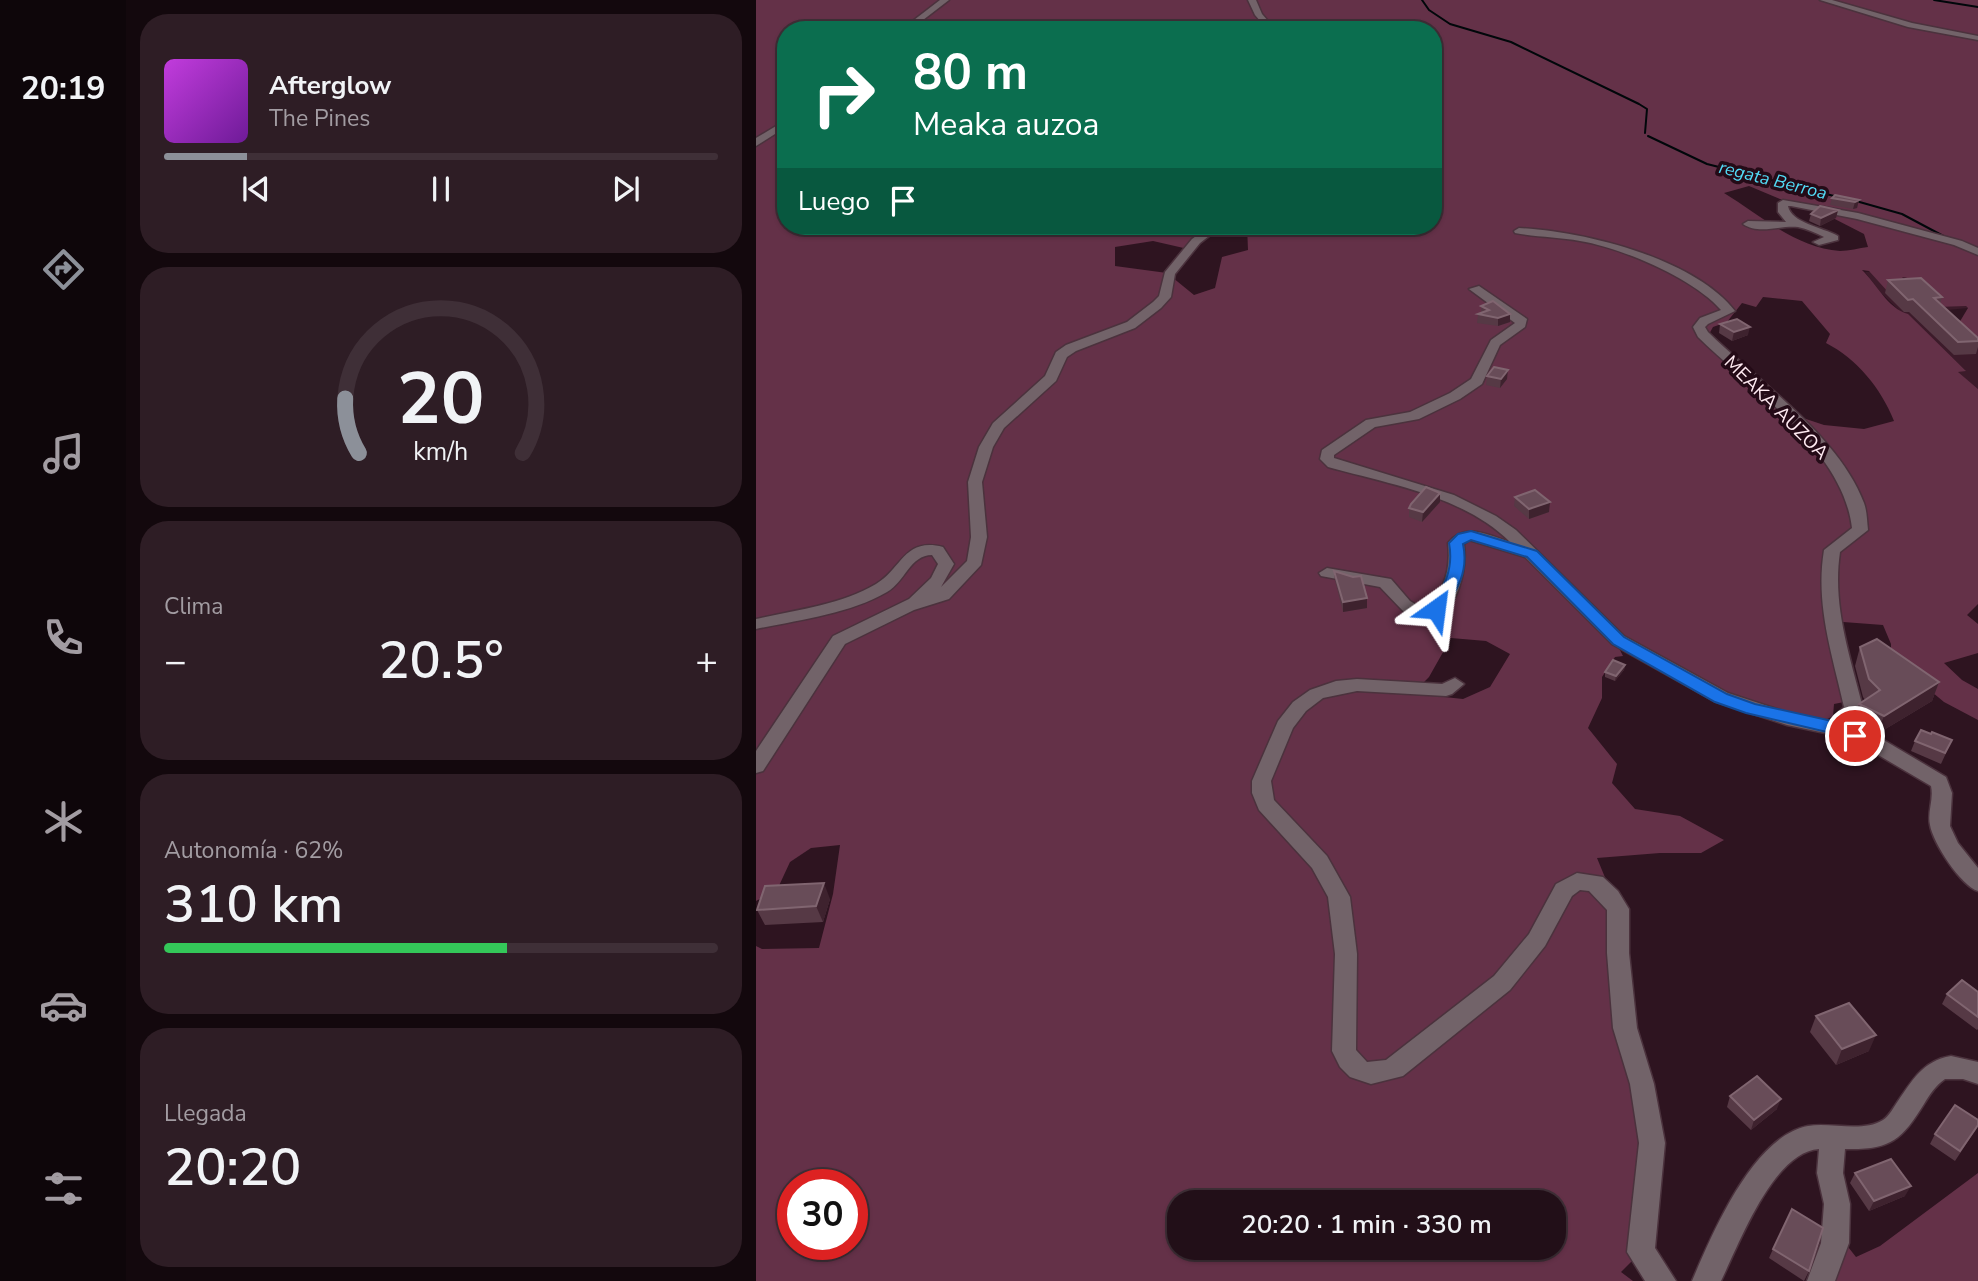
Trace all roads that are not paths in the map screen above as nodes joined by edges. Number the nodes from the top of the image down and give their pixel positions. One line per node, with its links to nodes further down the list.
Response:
1 (945, 0): 4 (street)
2 (1252, 0): 5 (street)
3 (1824, 0): 6 (street)
4 (917, 21)
5 (1264, 21)
6 (1978, 38)
7 (777, 128): 8 (street)
8 (756, 143)
9 (1793, 223): 10 (street); 13 (street); 14 (street)
10 (1748, 224)
11 (1519, 230): 21 (street, MEAKA AUZOA)
12 (1204, 235): 18 (street)
13 (1819, 242)
14 (1978, 252)
15 (1475, 289): 16 (street)
16 (1532, 554): 17 (street); 21 (street)
17 (1327, 573)
18 (914, 605): 19 (street); 22 (street)
19 (756, 624)
20 (1455, 684): 26 (street)
21 (1835, 728): 23 (street)
22 (756, 766)
23 (1978, 883)
24 (1978, 1073): 25 (street)
25 (1833, 1137): 27 (street); 28 (street)
26 (1662, 1281)
27 (1706, 1281)
28 (1821, 1281)

